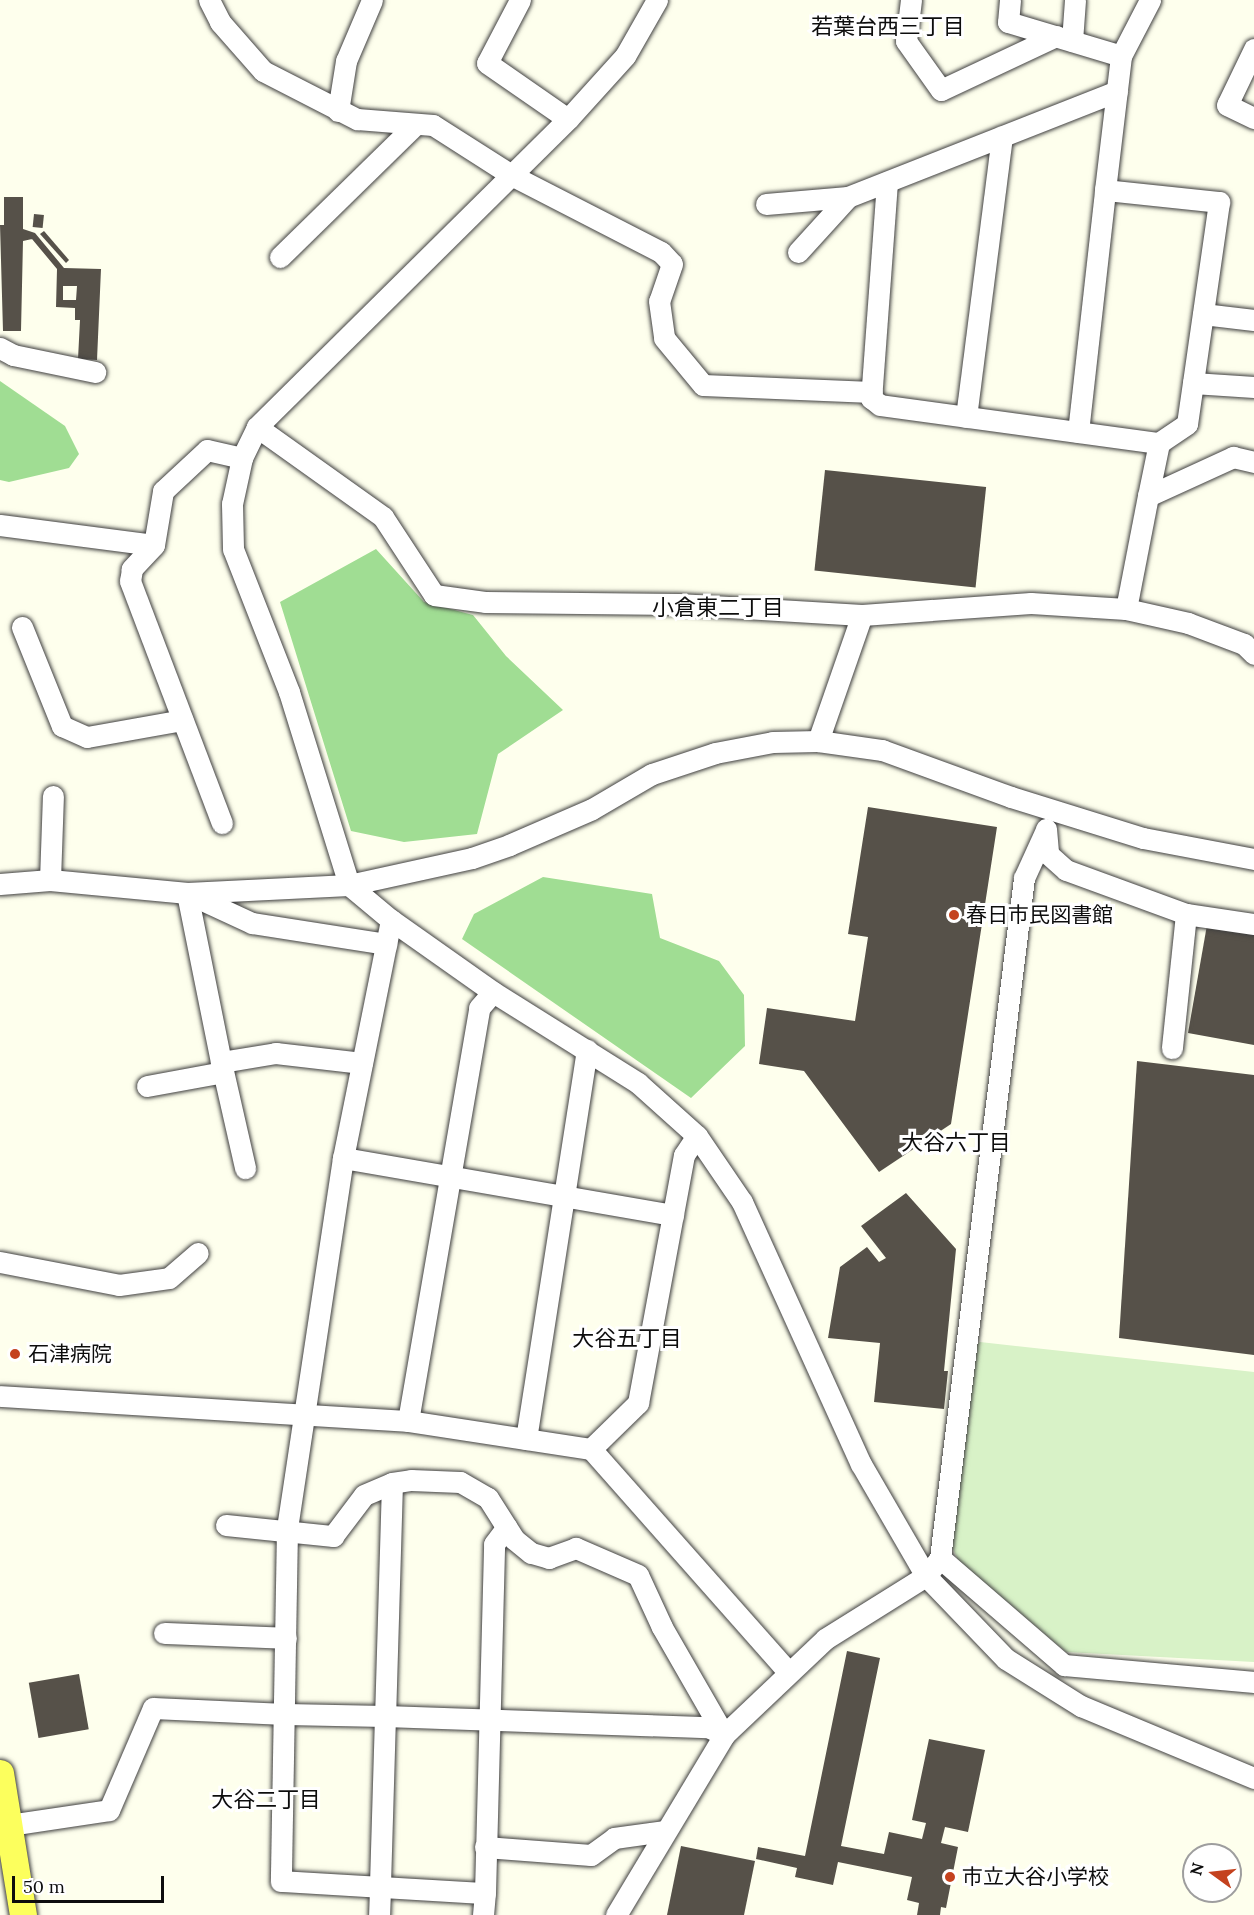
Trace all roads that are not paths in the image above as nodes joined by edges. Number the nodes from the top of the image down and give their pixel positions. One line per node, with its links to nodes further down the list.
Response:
1 (208, 0): 13 (street)
2 (372, 0): 13 (street)
3 (520, 0): 15 (street)
4 (657, 0): 15 (street)
5 (911, 0): 9 (street)
6 (1010, 0): 9 (street)
7 (1075, 0): 9 (street)
8 (1150, 0): 11 (street)
9 (1064, 39): 11 (street)
10 (1254, 49): 14 (street)
11 (1121, 56): 12 (street)
12 (1117, 91): 17 (street); 20 (street)
13 (338, 111): 16 (street)
14 (1254, 118)
15 (568, 119): 18 (street)
16 (415, 125): 18 (street); 24 (street)
17 (1002, 136): 19 (street); 32 (street)
18 (513, 176): 31 (street); 33 (street)
19 (886, 182): 21 (street); 31 (street)
20 (1106, 190): 25 (street); 34 (street)
21 (848, 197): 22 (street); 23 (street)
22 (766, 204)
23 (798, 252)
24 (280, 257)
25 (1203, 314): 26 (street); 29 (street)
26 (1254, 320)
27 (0, 348): 28 (street)
28 (96, 372)
29 (1193, 383): 30 (street); 35 (street)
30 (1254, 387)
31 (872, 392): 32 (street)
32 (966, 417): 34 (street)
33 (257, 427): 36 (street); 42 (street)
34 (1078, 432): 35 (street)
35 (1159, 443): 38 (street)
36 (242, 458): 40 (street); 54 (street)
37 (1254, 462): 38 (street)
38 (1148, 496): 41 (street)
39 (0, 525): 40 (street)
40 (154, 545): 45 (street)
41 (1126, 609): 42 (street); 44 (street)
42 (862, 615): 46 (street)
43 (22, 627): 45 (street)
44 (1254, 654)
45 (182, 720): 49 (street)
46 (818, 741): 48 (street); 54 (street)
47 (53, 796): 52 (street)
48 (1051, 809): 50 (street); 51 (street)
49 (222, 823)
50 (1045, 832): 56 (street); 83 (street)
51 (1254, 859)
52 (50, 880): 53 (street); 55 (street)
53 (0, 884)
54 (349, 885): 55 (street); 57 (street)
55 (187, 893): 59 (street); 64 (street)
56 (1186, 914): 58 (street); 61 (street)
57 (391, 921): 59 (street); 60 (street)
58 (1254, 924)
59 (386, 944): 63 (street)
60 (493, 992): 62 (street); 69 (street)
61 (1172, 1048)
62 (587, 1050): 66 (street); 70 (street)
63 (362, 1063): 64 (street); 67 (street)
64 (222, 1067): 65 (street); 68 (street)
65 (147, 1086)
66 (697, 1136): 71 (street); 84 (street)
67 (343, 1158): 69 (street); 75 (street)
68 (245, 1168)
69 (449, 1176): 70 (street); 76 (street)
70 (562, 1196): 71 (street); 77 (street)
71 (673, 1215): 78 (street)
72 (198, 1253): 73 (street)
73 (0, 1262)
74 (0, 1396): 75 (street)
75 (303, 1415): 76 (street); 82 (street)
76 (408, 1421): 77 (street)
77 (526, 1439): 78 (street)
78 (591, 1449): 87 (street)
79 (392, 1483): 81 (street); 82 (street); 90 (street)
80 (226, 1525): 82 (street)
81 (507, 1527): 91 (street); 92 (street)
82 (286, 1529): 86 (street)
83 (940, 1558): 84 (street); 88 (street)
84 (926, 1575): 87 (street); 94 (street)
85 (164, 1633): 86 (street)
86 (286, 1638): 89 (street)
87 (788, 1672): 92 (street)
88 (1254, 1682)
89 (285, 1714): 90 (street); 95 (street); 98 (street)
90 (385, 1716): 91 (street); 98 (street)
91 (488, 1720): 92 (street); 97 (street)
92 (724, 1735): 96 (street)
93 (0, 1773): 95 (main road)
94 (1254, 1778)
95 (9, 1825): 100 (main road)
96 (664, 1831): 97 (street); 103 (street)
97 (485, 1847): 99 (street)
98 (380, 1889): 99 (street); 101 (street)
99 (485, 1893): 102 (street)
100 (23, 1915)
101 (379, 1915)
102 (483, 1915)
103 (616, 1915)

